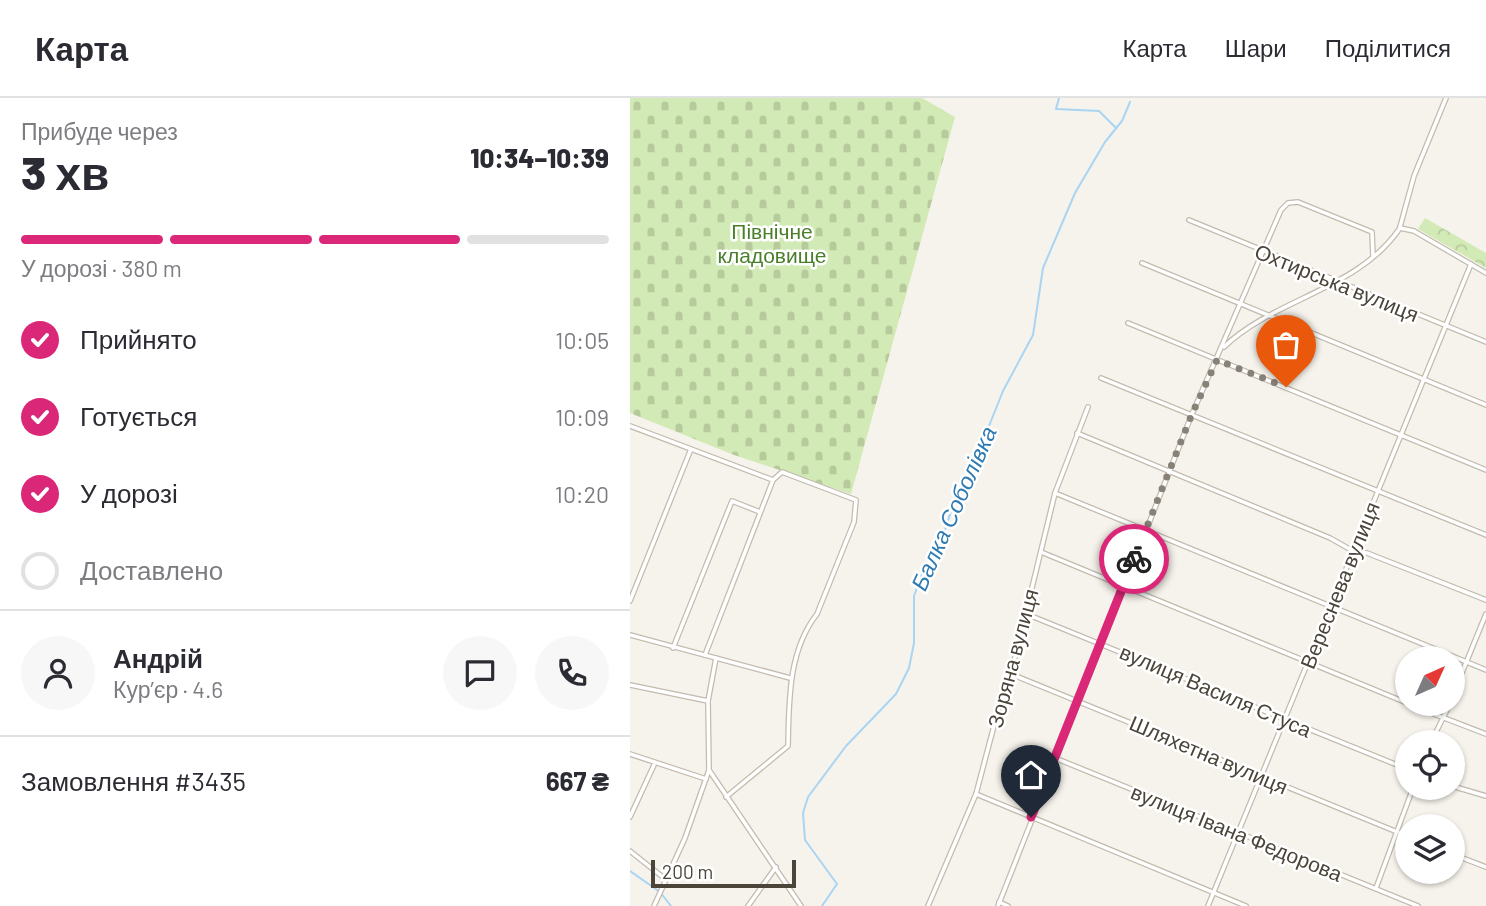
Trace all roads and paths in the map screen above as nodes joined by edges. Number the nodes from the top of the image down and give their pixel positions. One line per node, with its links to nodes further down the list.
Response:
1 (1446, 98): 3 (street)
2 (1189, 220): 4 (street, Охтирська вулиця)
3 (1400, 228): 5 (street); 7 (street)
4 (1262, 251): 5 (street); 9 (street, Охтирська вулиця); 10 (street)
5 (1373, 256): 9 (street)
6 (1142, 263): 10 (street)
7 (1471, 264): 8 (street); 13 (street, Вереснева вулиця)
8 (1486, 273)
9 (1339, 281): 11 (street); 13 (street, Охтирська вулиця)
10 (1242, 303): 11 (street); 15 (street)
11 (1271, 316): 15 (street); 18 (street)
12 (1128, 323): 16 (street)
13 (1444, 326): 14 (street, Охтирська вулиця); 18 (street, Вереснева вулиця)
14 (1486, 342)
15 (1223, 348): 16 (street)
16 (1217, 360): 21 (street); 24 (street)
17 (1101, 378): 21 (street)
18 (1422, 379): 19 (street); 24 (street, Вереснева вулиця)
19 (1486, 405)
20 (1088, 407): 23 (street, Зоряна вулиця)
21 (1192, 414): 27 (street); 30 (street)
22 (630, 426): 25 (street)
23 (1077, 433): 27 (street); 29 (street, Зоряна вулиця)
24 (1401, 433): 26 (street); 30 (street, Вереснева вулиця)
25 (691, 449): 28 (street); 38 (street)
26 (1486, 470)
27 (1170, 472): 32 (street); 34 (street)
28 (773, 480): 31 (street); 52 (street)
29 (1055, 493): 32 (street); 35 (street, Зоряна вулиця)
30 (1377, 493): 33 (street); 34 (street, Вереснева вулиця)
31 (760, 512): 44 (street); 45 (street)
32 (1147, 528): 36 (street); 39 (street)
33 (1486, 535)
34 (1353, 551): 37 (street); 39 (street, Вереснева вулиця)
35 (1041, 552): 36 (street); 40 (street, Зоряна вулиця)
36 (1124, 585): 43 (street); 47 (street)
37 (1486, 600)
38 (630, 601)
39 (1331, 606): 47 (street, Вереснева вулиця); 48 (street)
40 (1024, 613): 43 (street, вулиця Василя Стуса); 51 (street, Зоряна вулиця)
41 (1486, 614): 48 (street)
42 (630, 635): 44 (street)
43 (1101, 642): 55 (street); 59 (street, вулиця Василя Стуса)
44 (673, 648): 45 (street)
45 (705, 655): 46 (street)
46 (716, 658): 52 (street); 56 (street)
47 (1308, 662): 54 (street); 59 (street, Вереснева вулиця)
48 (1467, 663): 49 (street); 50 (street)
49 (1465, 668)
50 (1486, 670)
51 (1011, 674): 55 (street, Шляхетна вулиця); 70 (street, Зоряна вулиця)
52 (790, 678): 71 (street)
53 (630, 685): 56 (street)
54 (1395, 698)
55 (1077, 699): 63 (street); 67 (street, Шляхетна вулиця)
56 (708, 701): 66 (street)
57 (1438, 716): 58 (street)
58 (1443, 718): 60 (street); 61 (street)
59 (1285, 719): 64 (street, вулиця Василя Стуса); 67 (street, Вереснева вулиця)
60 (1437, 730)
61 (1486, 734)
62 (630, 754): 65 (street)
63 (1055, 758): 74 (street); 76 (street, вулиця Івана Федорова)
64 (1395, 764)
65 (654, 765): 68 (street); 73 (street)
66 (709, 770): 68 (street); 71 (street)
67 (1262, 776): 75 (street, Шляхетна вулиця); 76 (street, Вереснева вулиця)
68 (706, 779): 82 (street)
69 (1465, 790): 72 (street)
70 (976, 794): 74 (street); 89 (street, Зоряна вулиця)
71 (726, 796): 80 (street)
72 (1486, 796)
73 (630, 817)
74 (1031, 817): 84 (street); 85 (street)
75 (1395, 831)
76 (1238, 834): 83 (street, вулиця Івана Федорова); 84 (street, Вереснева вулиця)
77 (1395, 837): 83 (street)
78 (630, 851): 82 (street)
79 (1465, 859): 81 (street)
80 (776, 867): 87 (street); 88 (street)
81 (1486, 867)
82 (665, 878): 86 (street)
83 (1376, 888): 93 (street, вулиця Івана Федорова)
84 (1213, 893): 91 (street, Вереснева вулиця); 92 (street)
85 (998, 904): 90 (street)
86 (654, 906)
87 (748, 906)
88 (801, 906)
89 (928, 906)
90 (1008, 906)
91 (1208, 906)
92 (1246, 906)
93 (1418, 906)

